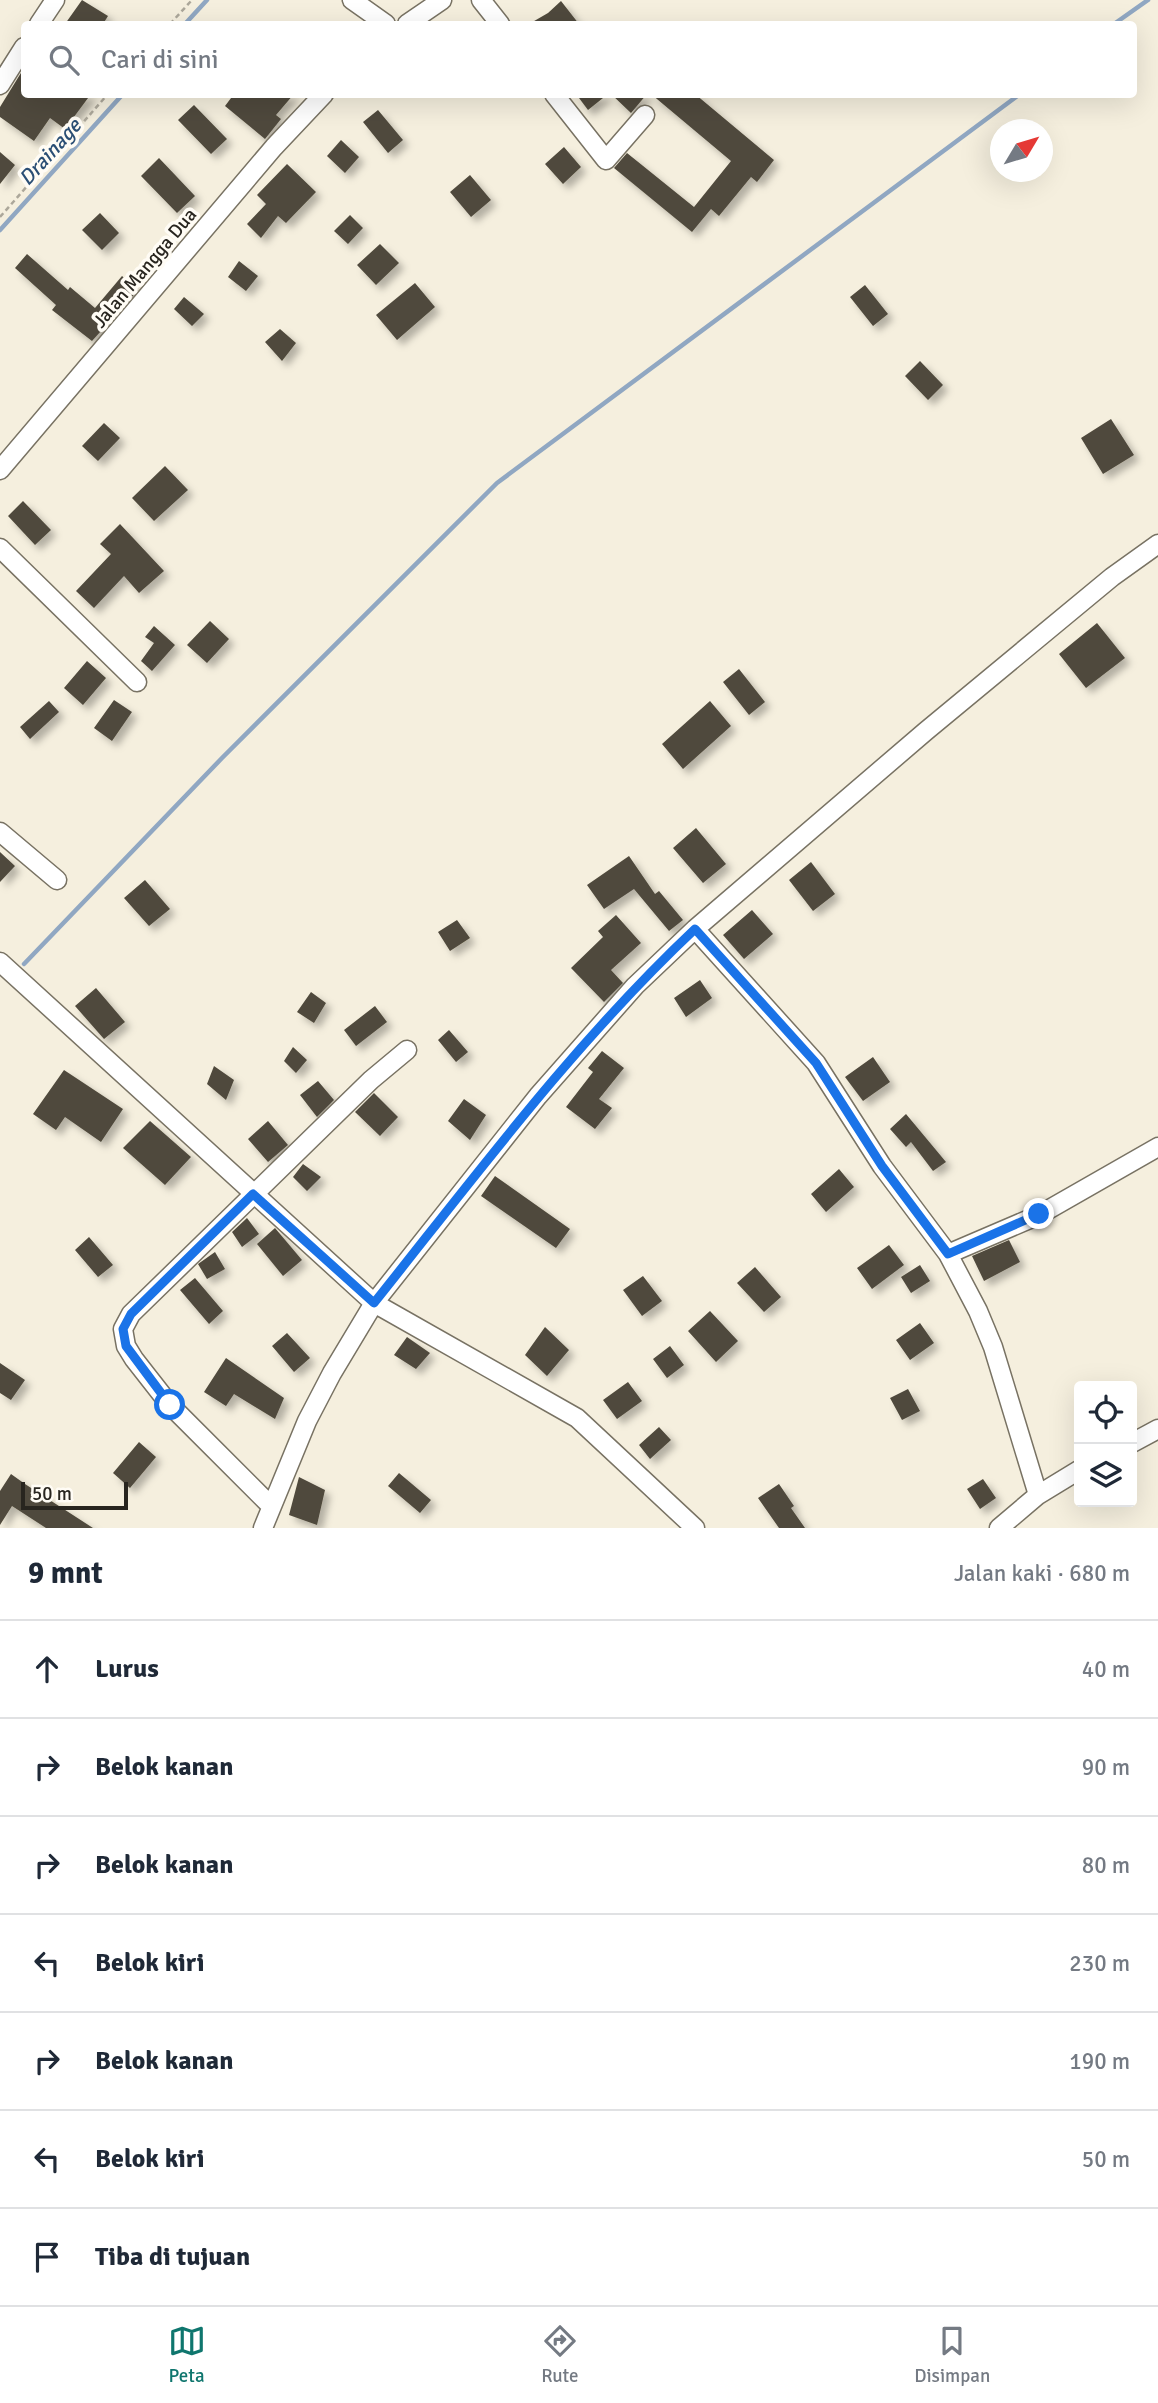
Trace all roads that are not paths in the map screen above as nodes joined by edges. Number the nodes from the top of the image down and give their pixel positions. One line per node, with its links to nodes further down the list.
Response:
1 (55, 0): 5 (street)
2 (352, 0): 6 (street)
3 (442, 0): 7 (street)
4 (481, 0): 8 (street)
5 (41, 21)
6 (382, 21)
7 (411, 21)
8 (498, 21)
9 (21, 52): 10 (street)
10 (0, 85)
11 (320, 98): 14 (street, Jalan Mangga Dua)
12 (557, 98): 13 (street)
13 (645, 116)
14 (0, 470)
15 (1158, 544): 20 (street)
16 (0, 548): 17 (street)
17 (137, 682)
18 (0, 832): 19 (street)
19 (57, 880)
20 (695, 929): 25 (street); 26 (street)
21 (0, 962): 24 (street)
22 (407, 1050): 24 (street)
23 (1158, 1147): 25 (street)
24 (253, 1194): 26 (street); 31 (street)
25 (948, 1254): 30 (street)
26 (374, 1303): 31 (street); 33 (street)
27 (1158, 1429): 28 (street)
28 (1137, 1440)
29 (1074, 1473): 30 (street)
30 (1038, 1494): 34 (street)
31 (270, 1505): 32 (street)
32 (263, 1528)
33 (695, 1528)
34 (999, 1528)

